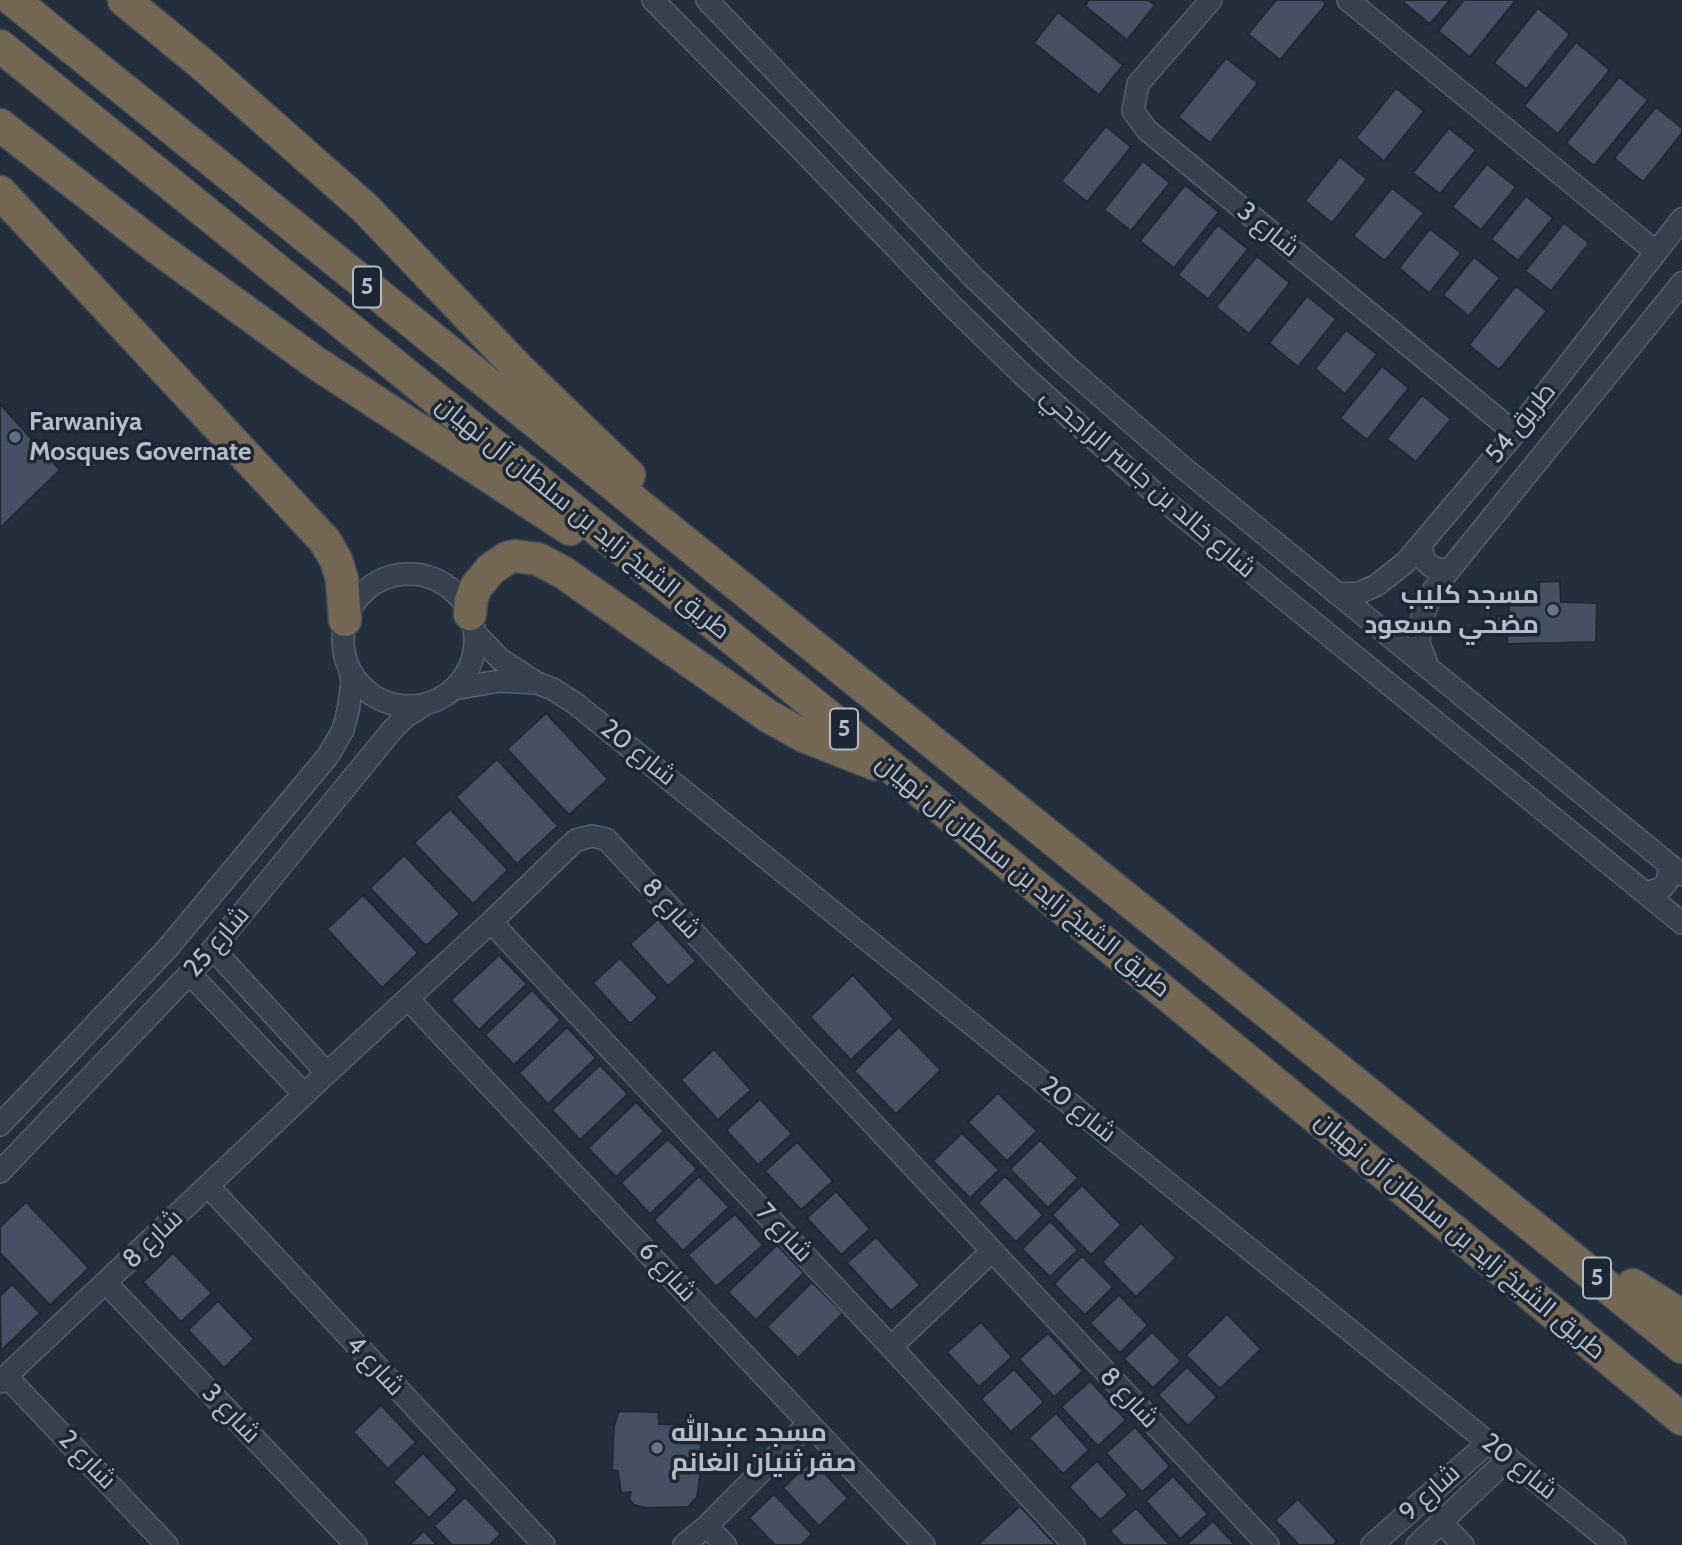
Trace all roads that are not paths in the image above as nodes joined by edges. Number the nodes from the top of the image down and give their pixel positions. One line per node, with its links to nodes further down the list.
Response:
1 (13, 0): 22 (highway, طريق الشيخ زايد بن سلطان آل نهيان / 5)
2 (124, 0): 22 (highway)
3 (653, 0): 8 (street, شارع خالد بن جاسر الراجحي)
4 (698, 0): 8 (street)
5 (707, 0): 14 (street, شارع خالد بن جاسر الراجحي)
6 (1210, 0): 19 (street, شارع 3)
7 (1348, 0): 13 (street)
8 (673, 19): 16 (street, شارع خالد بن جاسر الراجحي)
9 (0, 47): 24 (highway, طريق الشيخ زايد بن سلطان آل نهيان / 5)
10 (0, 125): 24 (highway)
11 (0, 192): 25 (highway)
12 (1682, 219): 13 (street, طريق 54)
13 (1656, 252): 19 (street, طريق 54)
14 (974, 278): 16 (street); 17 (street, شارع خالد بن جاسر الراجحي)
15 (1682, 283): 21 (street, طريق 54)
16 (950, 304): 18 (street, شارع خالد بن جاسر الراجحي)
17 (1065, 364): 18 (street); 23 (street, شارع خالد بن جاسر الراجحي)
18 (1026, 378): 34 (street, شارع خالد بن جاسر الراجحي)
19 (1515, 433): 20 (street, طريق 54)
20 (1423, 543): 21 (street); 23 (street, طريق 54)
21 (1450, 569): 27 (street, طريق 54)
22 (723, 571): 45 (highway, طريق الشيخ زايد بن سلطان آل نهيان / 5)
23 (1337, 594): 27 (street, شارع خالد بن جاسر الراجحي)
24 (694, 607): 32 (highway, طريق الشيخ زايد بن سلطان آل نهيان / 5)
25 (345, 620): 26 (street); 28 (street)
26 (473, 623): 29 (street, شارع 20); 30 (street); 32 (highway)
27 (1429, 669): 33 (street, شارع خالد بن جاسر الراجحي)
28 (350, 670): 31 (street); 42 (street, شارع 25)
29 (537, 683): 30 (street, شارع 20); 54 (street, شارع 20)
30 (454, 689): 31 (street)
31 (424, 705): 37 (street, شارع 25)
32 (896, 771): 52 (highway, طريق الشيخ زايد بن سلطان آل نهيان / 5)
33 (1676, 870): 34 (street)
34 (1646, 893): 36 (street, شارع خالد بن جاسر الراجحي)
35 (491, 922): 39 (street, شارع 8); 46 (street, شارع 8); 49 (street, شارع 7)
36 (1682, 923)
37 (212, 949): 38 (street, شارع 25); 40 (street)
38 (190, 974): 41 (street); 43 (street, شارع 25)
39 (408, 999): 40 (street, شارع 8); 53 (street, شارع 6)
40 (327, 1073): 41 (street, شارع 8)
41 (304, 1094): 44 (street, شارع 8)
42 (0, 1125)
43 (0, 1172)
44 (208, 1186): 47 (street, شارع 8); 60 (street, شارع 4)
45 (1512, 1209): 48 (highway); 50 (highway, طريق الشيخ زايد بن سلطان آل نهيان / 5)
46 (991, 1252): 49 (street); 65 (street, شارع 8)
47 (106, 1283): 51 (street, شارع 8); 59 (street, شارع 3)
48 (1682, 1316)
49 (891, 1347): 64 (street, شارع 7)
50 (1682, 1347)
51 (3, 1379): 58 (street, شارع 2)
52 (1682, 1419)
53 (808, 1424): 57 (street); 63 (street, شارع 6)
54 (1489, 1442): 55 (street, شارع 20); 66 (street, شارع 9)
55 (1509, 1458): 56 (street, شارع 9); 69 (street, شارع 20)
56 (1441, 1522): 67 (street, شارع 9); 68 (street, شارع 9)
57 (707, 1526): 61 (street); 62 (street)
58 (167, 1545)
59 (356, 1545)
60 (544, 1545)
61 (684, 1545)
62 (725, 1545)
63 (924, 1545)
64 (1074, 1545)
65 (1268, 1545)
66 (1372, 1545)
67 (1417, 1545)
68 (1462, 1545)
69 (1615, 1545)

